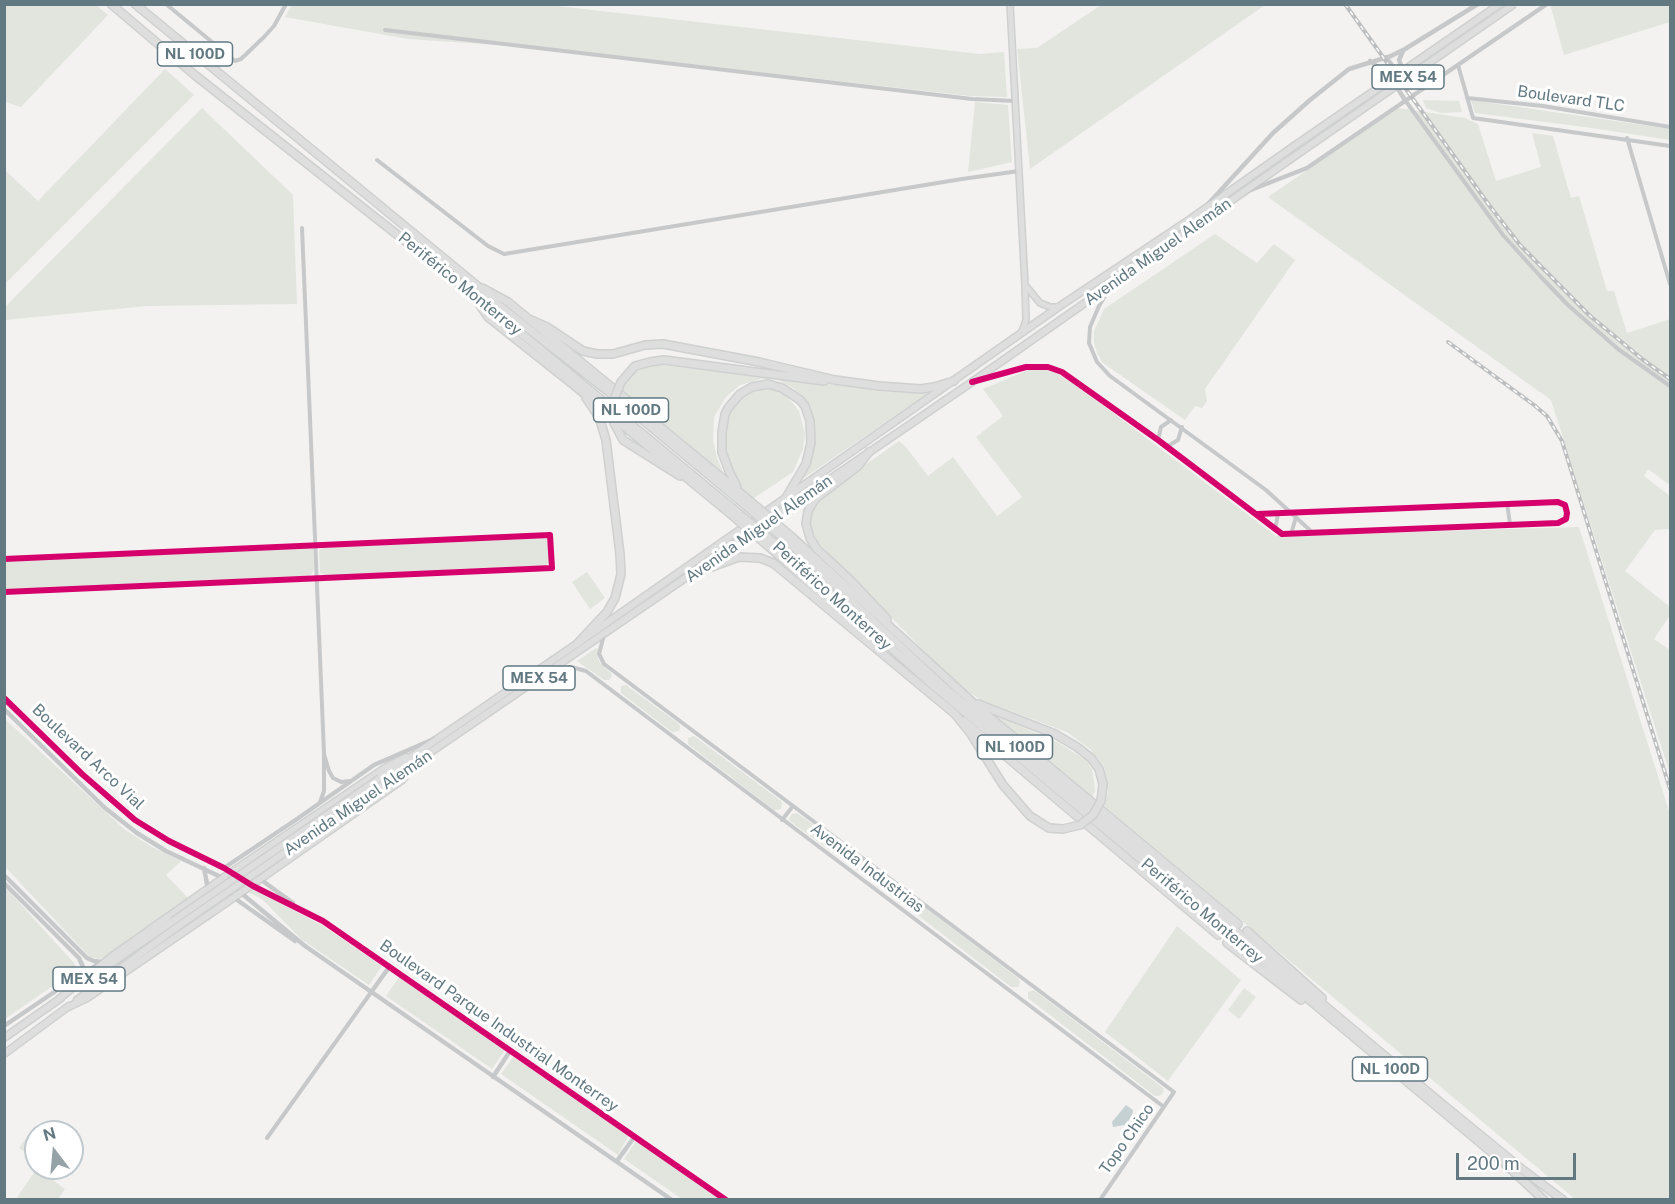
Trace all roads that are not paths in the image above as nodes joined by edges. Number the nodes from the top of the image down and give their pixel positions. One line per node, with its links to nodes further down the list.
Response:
1 (111, 4): 32 (highway, Periférico Monterrey / NL 100D)
2 (135, 4): 31 (highway, Periférico Monterrey / NL 100D)
3 (166, 4): 4 (street)
4 (286, 4)
5 (1010, 4): 19 (main road)
6 (1478, 4): 11 (street)
7 (1500, 4): 26 (highway, Avenida Miguel Alemán / MEX 54, bridge)
8 (1514, 4): 25 (highway, Avenida Miguel Alemán / MEX 54, bridge)
9 (1547, 4): 14 (street)
10 (385, 30): 19 (street)
11 (1405, 49): 12 (street); 16 (street)
12 (1386, 57): 13 (street); 15 (street)
13 (1370, 61): 18 (street); 26 (street)
14 (1458, 65): 16 (street); 17 (street)
15 (1407, 84)
16 (1429, 85): 18 (street)
17 (1467, 98): 20 (street, Boulevard TLC); 21 (street, Boulevard TLC)
18 (1405, 100): 25 (street); 40 (street)
19 (1015, 101): 24 (main road)
20 (1671, 127)
21 (1627, 138): 22 (street, Boulevard TLC); 28 (street)
22 (1671, 146)
23 (377, 160): 24 (street)
24 (1019, 171): 29 (main road)
25 (1238, 196): 30 (highway, Avenida Miguel Alemán / MEX 54)
26 (1190, 220): 33 (highway, Avenida Miguel Alemán / MEX 54)
27 (302, 228): 59 (street)
28 (1671, 284)
29 (1025, 285): 33 (main road); 35 (main road)
30 (1111, 286): 39 (highway, Avenida Miguel Alemán / MEX 54); 41 (street)
31 (480, 288): 34 (highway); 47 (highway, Periférico Monterrey / NL 100D)
32 (474, 295): 36 (highway); 50 (highway, Periférico Monterrey / NL 100D)
33 (1060, 306): 35 (highway, Avenida Miguel Alemán / MEX 54)
34 (529, 319): 37 (highway); 47 (highway)
35 (1017, 336): 38 (highway, Avenida Miguel Alemán / MEX 54)
36 (564, 378): 46 (highway); 66 (highway)
37 (835, 380): 38 (highway); 46 (highway, bridge)
38 (954, 381): 48 (highway, Avenida Miguel Alemán / MEX 54)
39 (972, 382): 43 (street); 45 (highway, Avenida Miguel Alemán / MEX 54)
40 (1671, 386)
41 (1171, 420): 42 (street); 43 (street)
42 (1182, 428): 44 (street); 53 (street)
43 (1158, 440): 44 (street)
44 (1167, 447): 52 (street)
45 (869, 452): 62 (highway, Avenida Miguel Alemán / MEX 54); 67 (highway)
46 (699, 487): 50 (highway)
47 (741, 496): 48 (highway); 58 (highway, Periférico Monterrey / NL 100D, bridge)
48 (787, 496): 66 (highway, Avenida Miguel Alemán / MEX 54)
49 (1507, 502): 53 (street); 54 (street); 54 (street)
50 (729, 509): 60 (highway, Periférico Monterrey / NL 100D, bridge)
51 (1279, 513): 52 (street); 53 (street); 55 (street)
52 (1257, 514): 55 (street)
53 (1294, 515): 56 (street); 57 (street)
54 (1510, 524): 57 (street)
55 (1275, 530): 56 (street)
56 (1290, 534): 57 (street)
57 (1313, 534)
58 (790, 539): 67 (highway); 113 (highway, Periférico Monterrey / NL 100D)
59 (315, 547): 61 (street); 63 (street); 63 (street)
60 (778, 550): 69 (highway); 113 (highway, Periférico Monterrey / NL 100D)
61 (4, 559)
62 (695, 573): 65 (highway, Avenida Miguel Alemán / MEX 54); 69 (highway)
63 (316, 580): 64 (street); 77 (street)
64 (4, 592)
65 (604, 634): 68 (highway, Avenida Miguel Alemán / MEX 54); 82 (street, Avenida Industrias)
66 (578, 643): 75 (highway, Avenida Miguel Alemán / MEX 54)
67 (914, 650): 70 (highway)
68 (549, 672): 78 (highway, Avenida Miguel Alemán / MEX 54); 84 (street, Avenida Industrias)
69 (912, 678): 74 (highway)
70 (966, 696): 74 (highway, bridge); 101 (highway)
71 (4, 698): 72 (street, Boulevard Arco Vial)
72 (11, 705): 73 (street); 88 (street, Boulevard Arco Vial)
73 (5, 710): 87 (street, Boulevard Arco Vial)
74 (955, 714): 103 (highway)
75 (442, 736): 76 (highway, Avenida Miguel Alemán / MEX 54); 79 (street)
76 (423, 749): 80 (highway, Avenida Miguel Alemán / MEX 54); 85 (highway)
77 (324, 753): 79 (street); 81 (street)
78 (417, 762): 80 (highway, Avenida Miguel Alemán / MEX 54); 91 (highway)
79 (356, 778): 81 (street)
80 (382, 781): 100 (highway, Avenida Miguel Alemán / MEX 54, bridge)
81 (317, 806): 83 (street)
82 (793, 806): 84 (street); 119 (street, Avenida Industrias)
83 (297, 819): 85 (street); 88 (street)
84 (782, 820): 120 (street, Avenida Industrias)
85 (286, 836): 86 (highway)
86 (252, 858): 89 (highway); 91 (highway)
87 (204, 868): 92 (street, Boulevard Arco Vial); 95 (street)
88 (224, 868): 89 (street, Boulevard Arco Vial)
89 (232, 872): 92 (highway); 94 (street, Boulevard Arco Vial)
90 (4, 875): 107 (street)
91 (263, 875): 94 (highway); 99 (street)
92 (223, 878): 95 (highway); 96 (street, Boulevard Arco Vial)
93 (4, 883): 109 (street)
94 (250, 884): 96 (highway); 99 (street, Boulevard Parque Industrial Monterrey)
95 (208, 889): 98 (highway); 106 (highway)
96 (240, 892): 97 (highway); 105 (street)
97 (233, 897): 98 (highway); 105 (street)
98 (223, 905): 112 (highway)
99 (308, 913): 108 (street, Boulevard Parque Industrial Monterrey)
100 (175, 924): 111 (highway, Avenida Miguel Alemán / MEX 54); 112 (highway, Avenida Miguel Alemán / MEX 54)
101 (1238, 924)
102 (1247, 932): 113 (highway)
103 (1218, 935)
104 (1227, 943): 113 (highway)
105 (305, 946): 110 (street)
106 (111, 957): 107 (street); 111 (highway)
107 (102, 962): 109 (street)
108 (390, 966): 110 (street); 116 (street, Boulevard Parque Industrial Monterrey)
109 (62, 987): 114 (street)
110 (372, 991): 118 (street); 122 (street)
111 (59, 999): 115 (highway, Avenida Miguel Alemán / MEX 54)
112 (66, 1008): 117 (highway, Avenida Miguel Alemán / MEX 54)
113 (1334, 1018): 127 (highway, Periférico Monterrey / NL 100D); 128 (highway, Periférico Monterrey / NL 100D)
114 (4, 1026)
115 (4, 1038)
116 (510, 1051): 118 (street); 121 (street, Boulevard Parque Industrial Monterrey)
117 (4, 1054)
118 (494, 1077): 123 (street)
119 (1174, 1092): 120 (street, Topo Chico)
120 (1164, 1107): 126 (street, Topo Chico)
121 (635, 1136): 123 (street); 125 (street, Boulevard Parque Industrial Monterrey)
122 (267, 1138)
123 (617, 1161): 124 (street)
124 (672, 1200)
125 (726, 1200)
126 (1100, 1200)
127 (1544, 1200)
128 (1563, 1200)

